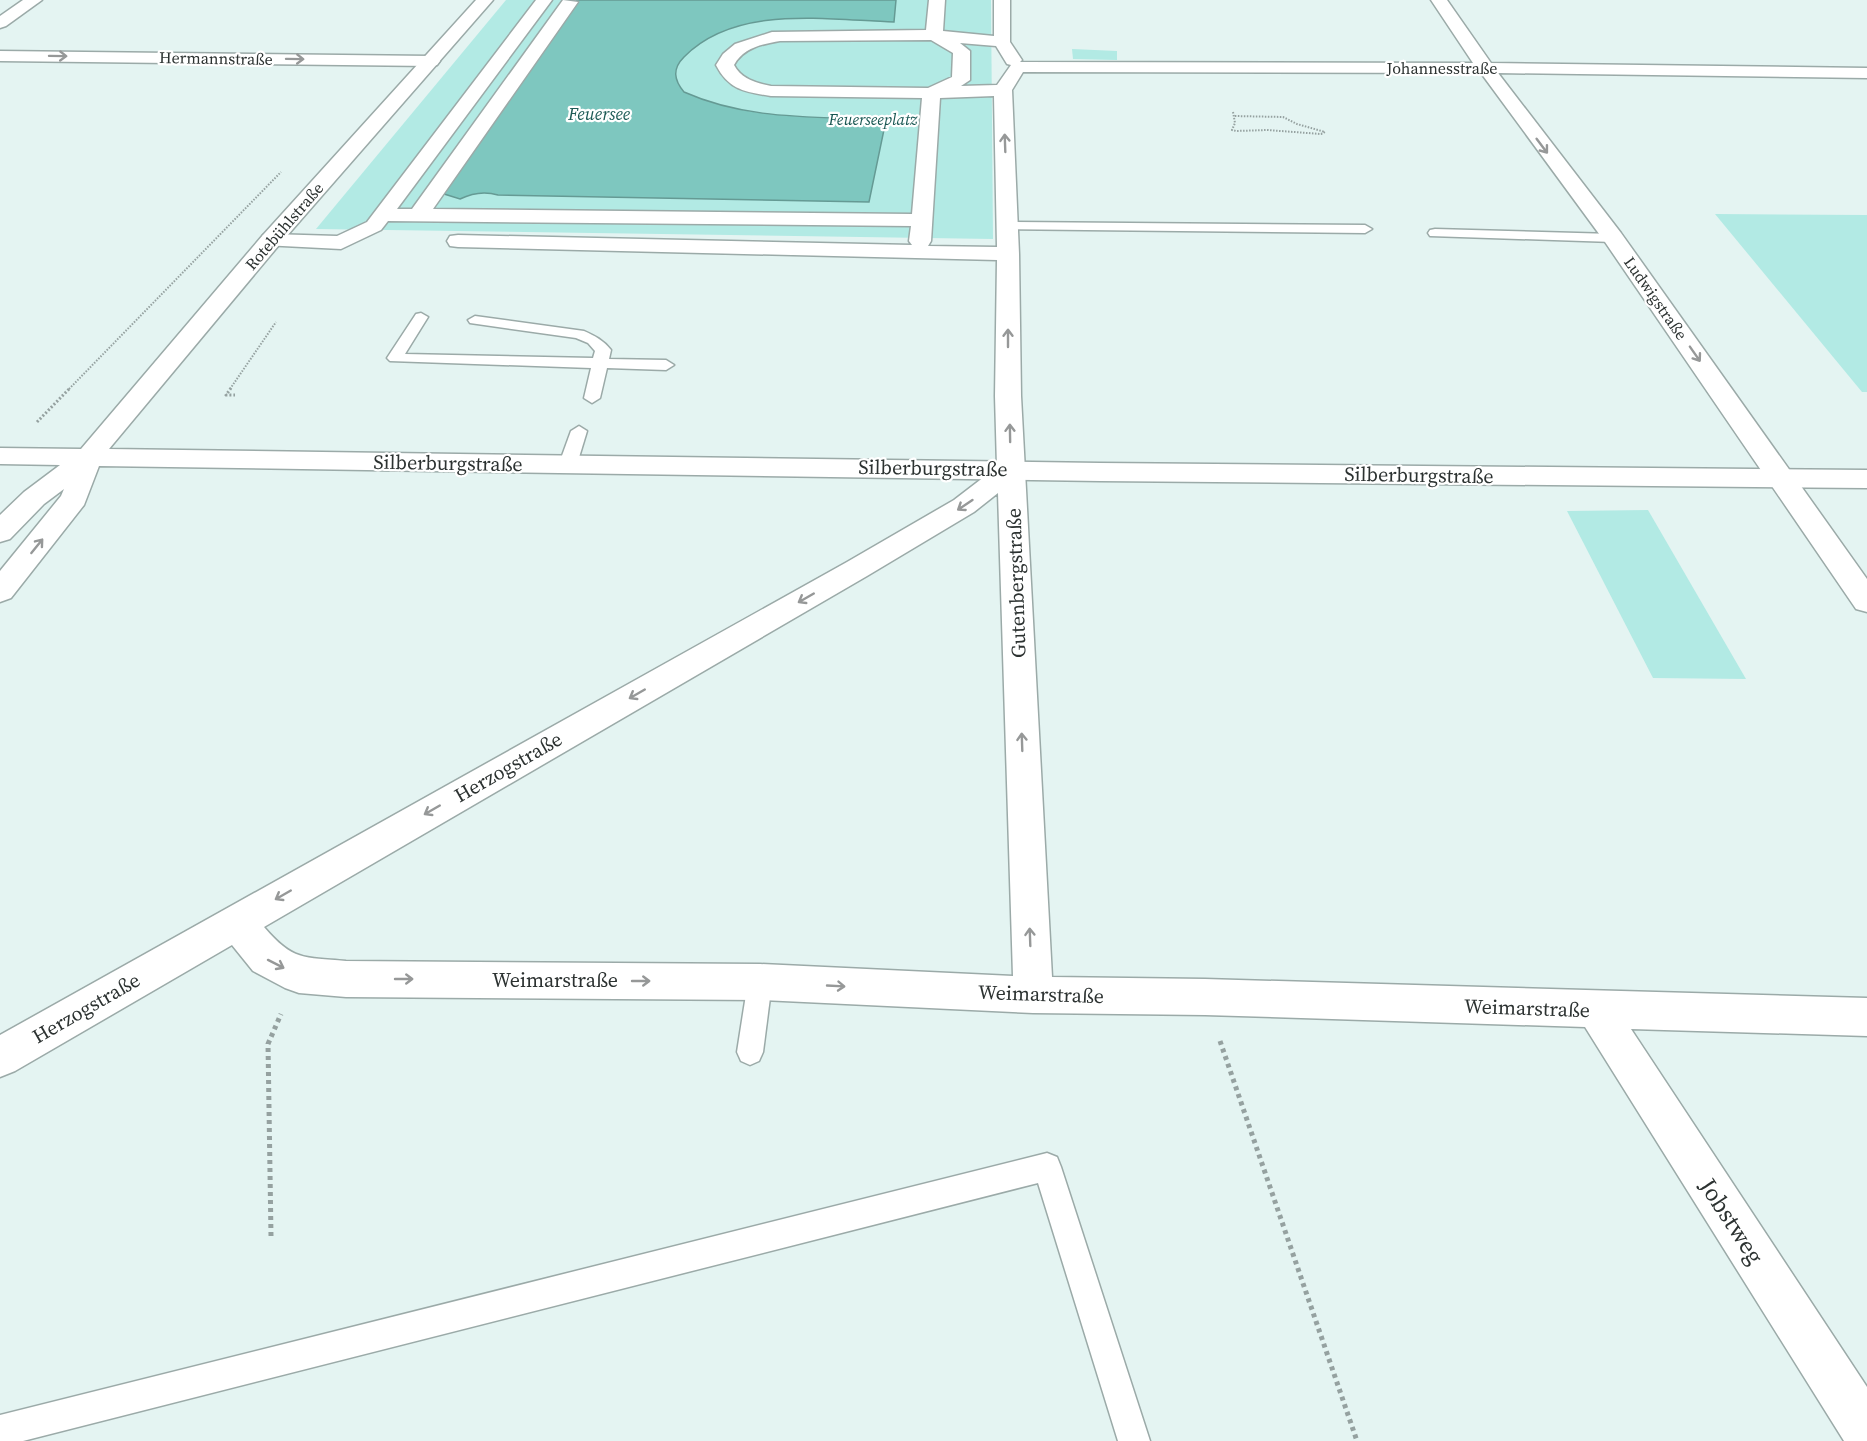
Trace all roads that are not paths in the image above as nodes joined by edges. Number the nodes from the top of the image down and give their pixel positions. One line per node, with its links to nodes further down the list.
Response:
1 (33, 0): 8 (street)
2 (485, 0): 12 (street, Rotebühlstraße)
3 (544, 0): 18 (street)
4 (937, 0): 9 (street)
5 (1002, 0): 10 (street)
6 (1438, 0): 14 (street, Ludwigstraße)
7 (570, 3): 19 (street)
8 (0, 23)
9 (934, 35): 10 (street); 17 (street); 17 (street)
10 (1002, 42): 13 (street)
11 (0, 56): 12 (street, Hermannstraße, one-way to 12)
12 (431, 61): 25 (street, Rotebühlstraße)
13 (1017, 67): 14 (street, Johannesstraße); 16 (street)
14 (1484, 68): 15 (street, Johannesstraße); 24 (street, Ludwigstraße, one-way to 24)
15 (1867, 73)
16 (1003, 90): 17 (street); 21 (street, Gutenbergstraße, one-way to 16)
17 (931, 93): 20 (street)
18 (382, 215): 19 (street); 25 (street)
19 (418, 215): 20 (street)
20 (921, 220): 27 (street)
21 (1008, 226): 22 (lane); 28 (street, Gutenbergstraße)
22 (1365, 229)
23 (1435, 233): 24 (lane)
24 (1613, 238): 39 (street, Ludwigstraße, one-way to 39)
25 (272, 240): 36 (street, Rotebühlstraße)
26 (458, 241): 27 (street)
27 (919, 251): 28 (street)
28 (1008, 254): 38 (street, Gutenbergstraße, one-way to 28)
29 (422, 316): 31 (lane)
30 (476, 320): 31 (lane)
31 (602, 363): 32 (lane); 33 (lane)
32 (666, 364)
33 (591, 398)
34 (579, 431): 37 (lane)
35 (0, 456): 36 (street, Silberburgstraße)
36 (88, 457): 37 (street, Silberburgstraße); 41 (street, Rotebühlstraße); 42 (street, Rotebühlstraße, one-way to 36)
37 (568, 464): 38 (street, Silberburgstraße)
38 (1012, 470): 39 (street, Silberburgstraße); 44 (street, Herzogstraße, one-way to 44); 46 (street, Gutenbergstraße, one-way to 38)
39 (1782, 478): 40 (street, Silberburgstraße); 43 (street, Ludwigstraße)
40 (1867, 479)
41 (0, 532)
42 (0, 591)
43 (1867, 600)
44 (236, 922): 45 (street, Weimarstraße, one-way to 45); 50 (street, Herzogstraße)
45 (760, 982): 46 (street, Weimarstraße, one-way to 46); 49 (lane)
46 (1033, 995): 47 (street, Weimarstraße)
47 (1597, 1011): 48 (street, Weimarstraße); 52 (street, Jobstweg)
48 (1867, 1017)
49 (750, 1052)
50 (0, 1057)
51 (0, 1431): 53 (lane)
52 (1867, 1432)
53 (1134, 1441)

